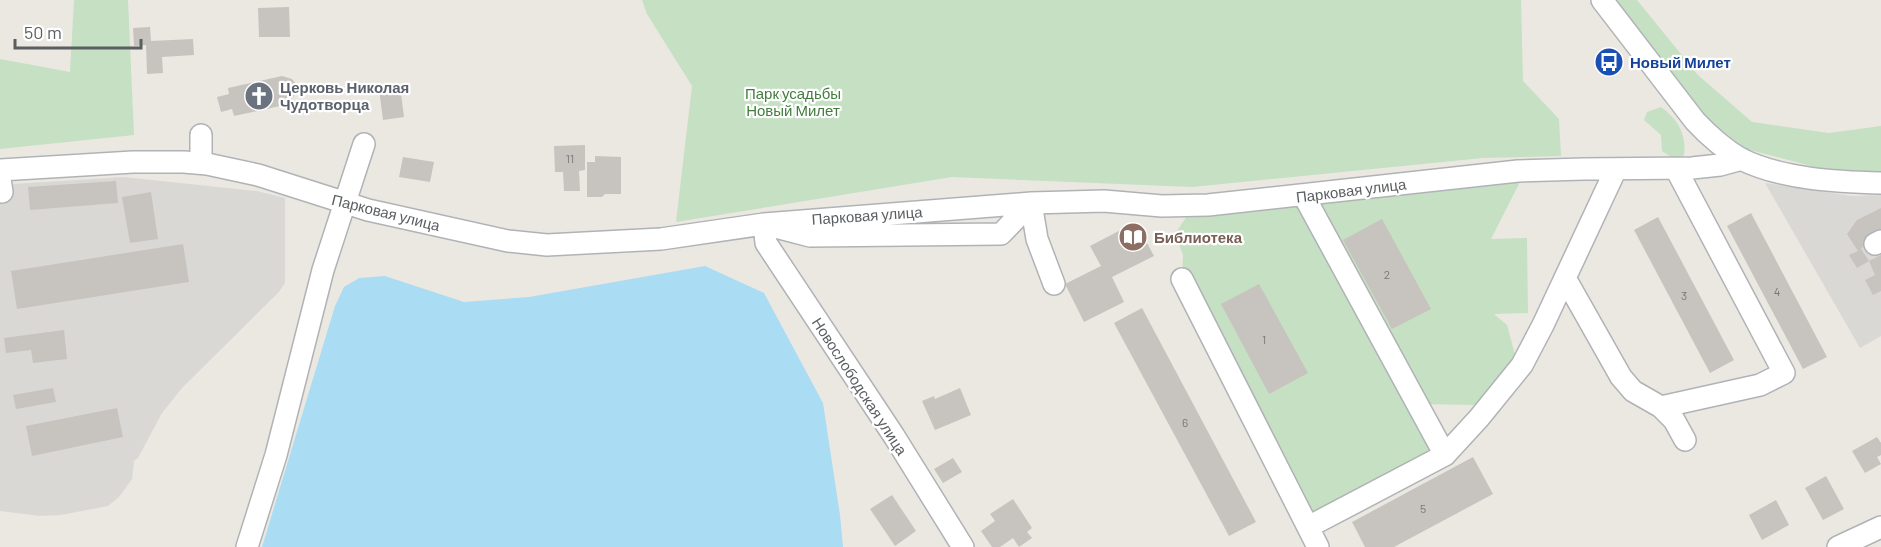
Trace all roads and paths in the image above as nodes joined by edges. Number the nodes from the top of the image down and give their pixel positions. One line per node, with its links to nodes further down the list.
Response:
1 (1602, 0): 4 (street)
2 (201, 135): 5 (street)
3 (364, 144): 11 (street)
4 (1742, 159): 6 (street, Парковая улица); 9 (street)
5 (201, 164): 8 (street, Парковая улица); 11 (street, Парковая улица)
6 (1676, 168): 7 (street, Парковая улица); 17 (street)
7 (1616, 169): 10 (street, Парковая улица); 14 (street)
8 (0, 170)
9 (1881, 183)
10 (1304, 196): 12 (street, Парковая улица); 19 (street)
11 (345, 203): 13 (street, Парковая улица); 22 (street)
12 (1031, 203): 13 (street, Парковая улица); 13 (street); 16 (street)
13 (764, 224): 23 (street, Новослободская улица)
14 (1565, 278): 17 (street); 19 (street)
15 (1182, 279): 20 (street)
16 (1054, 284)
17 (1661, 407): 18 (street)
18 (1685, 440)
19 (1445, 455): 20 (street)
20 (1308, 527): 24 (street)
21 (1881, 527): 25 (street)
22 (247, 547)
23 (963, 547)
24 (1318, 547)
25 (1838, 547)

